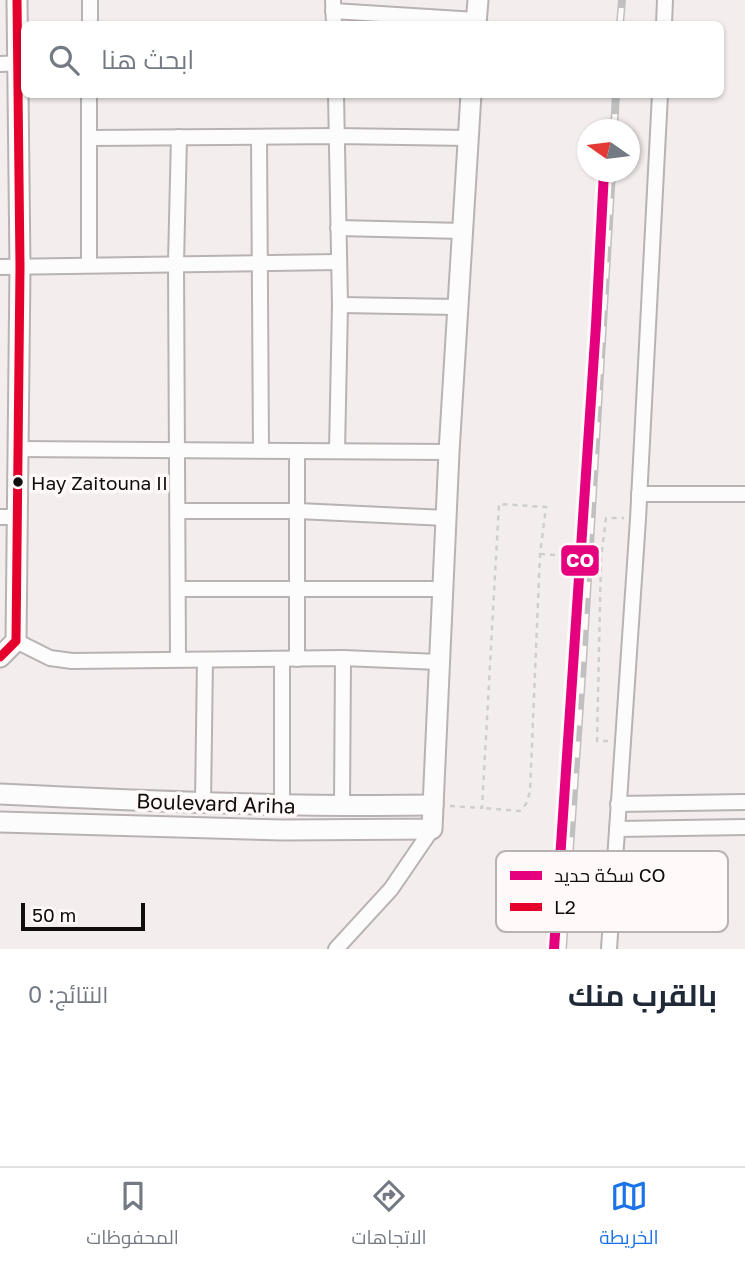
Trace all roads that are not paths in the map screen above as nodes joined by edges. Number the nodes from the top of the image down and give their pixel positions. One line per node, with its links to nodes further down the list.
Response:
1 (17, 0): 10 (street)
2 (90, 0): 6 (street)
3 (478, 0): 8 (street)
4 (665, 0): 9 (street)
5 (333, 12): 7 (street)
6 (90, 21)
7 (462, 21)
8 (476, 21)
9 (664, 21)
10 (14, 64): 27 (street)
11 (89, 98): 18 (street)
12 (336, 98): 15 (street)
13 (471, 98): 19 (street)
14 (660, 98): 36 (street)
15 (336, 136): 17 (street); 19 (street); 20 (street)
16 (178, 137): 17 (street); 18 (street); 23 (street)
17 (259, 137): 24 (street)
18 (89, 138): 25 (street)
19 (469, 138): 21 (street)
20 (338, 228): 21 (street); 22 (street)
21 (463, 231): 29 (street)
22 (339, 262): 24 (street); 28 (street)
23 (176, 263): 24 (street); 25 (street); 31 (street)
24 (258, 264): 32 (street)
25 (89, 265): 27 (street)
26 (0, 267): 27 (street)
27 (20, 267): 30 (street)
28 (340, 306): 29 (street); 34 (street)
29 (458, 307): 35 (street)
30 (17, 449): 31 (street); 40 (street)
31 (177, 450): 32 (street); 38 (street)
32 (261, 450): 33 (street)
33 (297, 451): 34 (street); 39 (street)
34 (337, 451): 35 (street)
35 (449, 452): 41 (street)
36 (639, 494): 37 (street); 55 (street)
37 (745, 494)
38 (178, 511): 39 (street); 43 (street)
39 (298, 511): 41 (street); 42 (street)
40 (8, 517): 45 (street)
41 (446, 518): 44 (street)
42 (299, 588): 43 (street); 44 (street); 49 (street)
43 (179, 589): 48 (street)
44 (442, 590): 51 (street)
45 (16, 641): 46 (street); 48 (street)
46 (0, 657)
47 (343, 658): 49 (street); 51 (street); 58 (street)
48 (178, 659): 50 (street)
49 (290, 659): 50 (street); 56 (street)
50 (205, 660): 54 (street)
51 (439, 662): 57 (street)
52 (0, 794): 54 (street, Boulevard Ariha)
53 (745, 802): 55 (street)
54 (203, 803): 56 (street, Boulevard Ariha)
55 (618, 804): 62 (street)
56 (282, 805): 58 (street, Boulevard Ariha)
57 (433, 805): 58 (street, Boulevard Ariha); 61 (street)
58 (342, 806)
59 (0, 822): 61 (street, Boulevard Ariha)
60 (745, 827): 62 (street)
61 (432, 829): 64 (street)
62 (617, 829): 63 (street)
63 (616, 851)
64 (336, 949)

